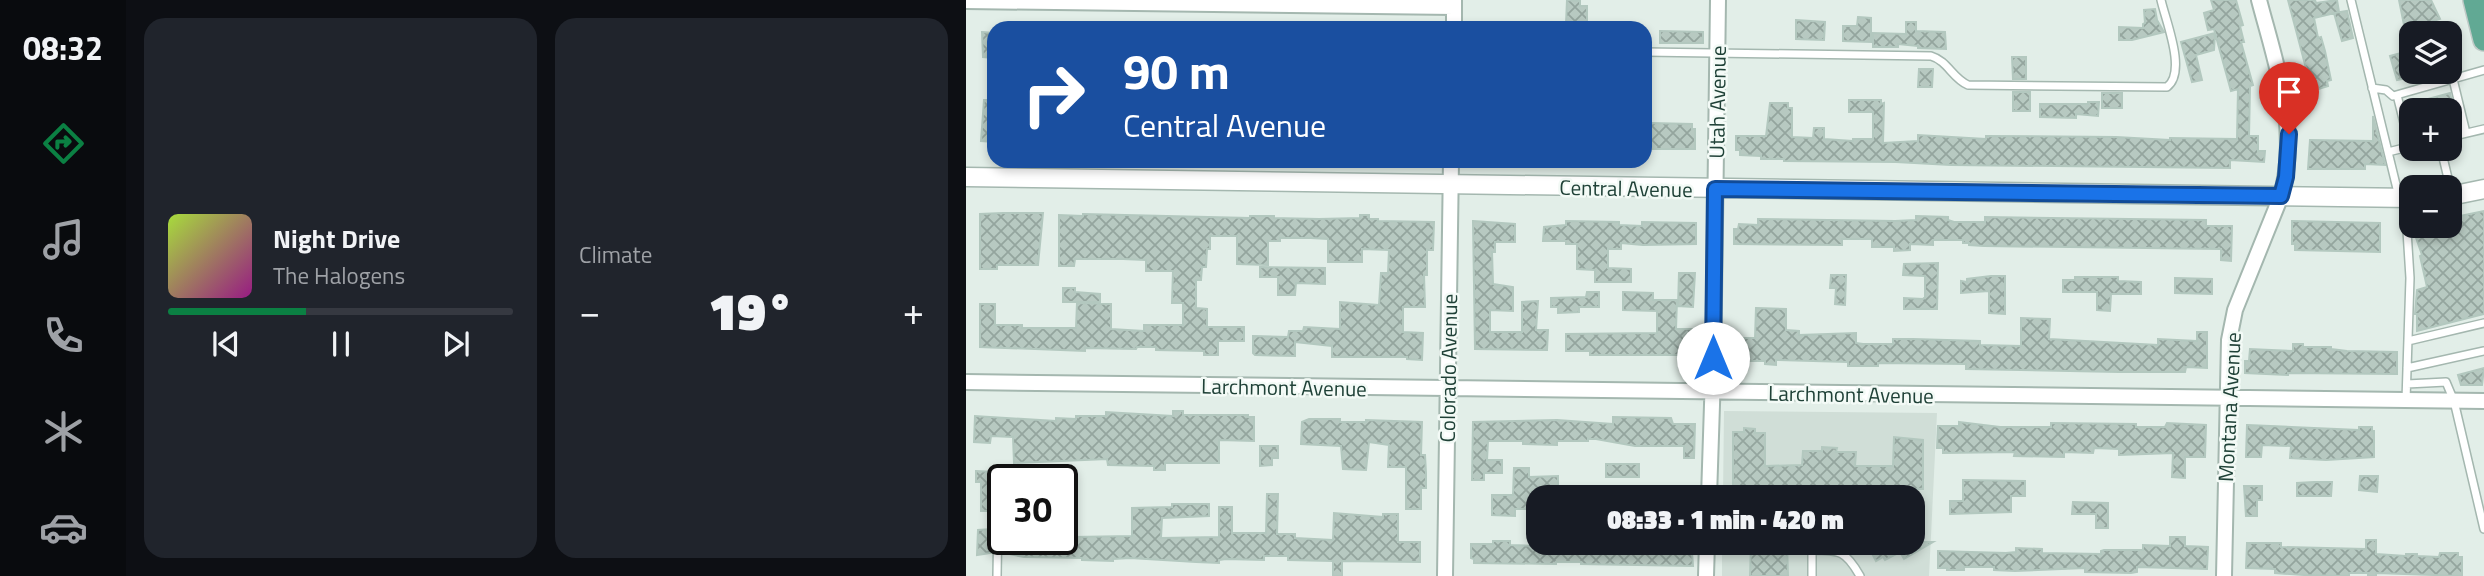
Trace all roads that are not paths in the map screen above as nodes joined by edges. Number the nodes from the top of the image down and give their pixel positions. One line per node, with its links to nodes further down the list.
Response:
1 (1718, 0): 10 (street, Utah Avenue)
2 (2161, 0): 10 (lane)
3 (2259, 0): 30 (street, Montana Avenue)
4 (2351, 0): 15 (lane)
5 (2474, 0): 8 (main road)
6 (966, 1): 7 (street)
7 (1454, 4)
8 (2484, 40)
9 (1652, 52): 10 (lane)
10 (1718, 53): 28 (street, Utah Avenue)
11 (2484, 70): 12 (lane)
12 (2462, 76)
13 (2436, 84): 16 (lane)
14 (2454, 84): 19 (lane)
15 (2372, 88): 16 (lane); 22 (lane)
16 (2397, 95): 17 (lane)
17 (2399, 102)
18 (2484, 129): 19 (lane)
19 (2466, 133): 20 (lane)
20 (2462, 134)
21 (2399, 149): 22 (lane)
22 (2388, 152): 25 (lane)
23 (1451, 168): 26 (street, Colorado Avenue)
24 (966, 177): 26 (street, Central Avenue)
25 (2399, 182)
26 (1451, 185): 28 (street, Central Avenue); 39 (street, Colorado Avenue)
27 (2484, 188): 29 (street)
28 (1715, 189): 30 (street, Central Avenue); 40 (street, Utah Avenue)
29 (2462, 193)
30 (2281, 196): 31 (street, Central Avenue); 41 (street, Montana Avenue)
31 (2399, 198)
32 (2408, 238): 34 (lane)
33 (2484, 323): 34 (lane)
34 (2408, 341): 36 (lane)
35 (2484, 351): 36 (lane)
36 (2407, 368): 38 (lane)
37 (966, 382): 39 (street, Larchmont Avenue)
38 (2407, 384): 42 (lane); 43 (lane)
39 (1448, 389): 40 (street, Larchmont Avenue); 50 (street, Colorado Avenue)
40 (1712, 393): 41 (street, Larchmont Avenue); 45 (street, Utah Avenue)
41 (2226, 398): 42 (street, Larchmont Avenue); 54 (street, Montana Avenue)
42 (2406, 401): 43 (street, Larchmont Avenue)
43 (2454, 401): 44 (street, Larchmont Avenue); 46 (lane)
44 (2484, 401)
45 (1709, 485)
46 (2484, 529)
47 (997, 555): 49 (lane)
48 (1707, 555): 51 (street)
49 (997, 576)
50 (1445, 576)
51 (1706, 576)
52 (1812, 576): 53 (lane)
53 (1860, 576)
54 (2224, 576)

